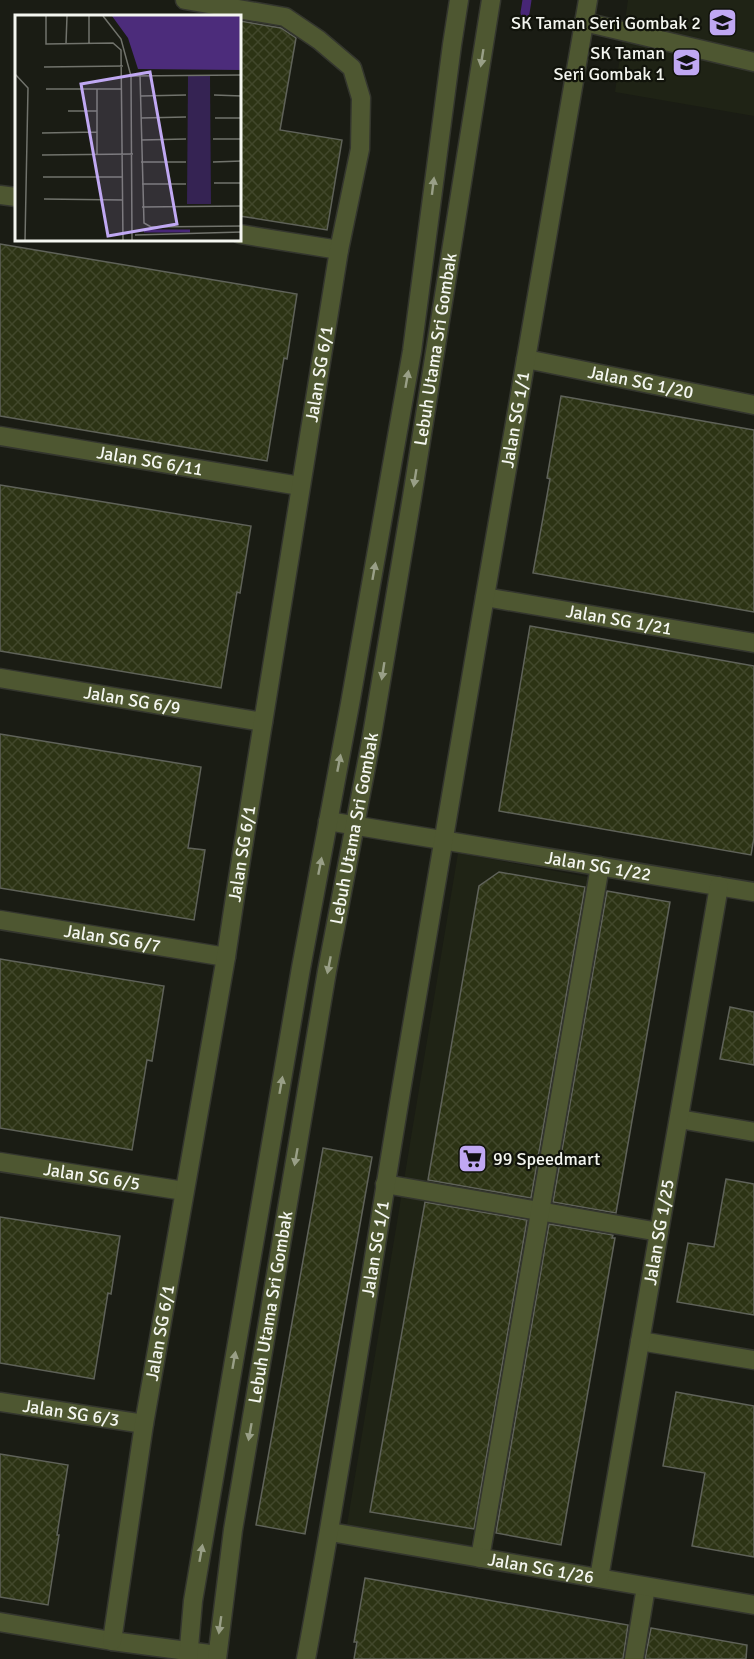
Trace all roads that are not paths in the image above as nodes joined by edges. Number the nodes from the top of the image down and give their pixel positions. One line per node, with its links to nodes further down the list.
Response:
1 (184, 0): 10 (street, Jalan SG 6/1)
2 (459, 0): 19 (street, Lebuh Utama Sri Gombak, one-way to 2)
3 (491, 0): 20 (street, Lebuh Utama Sri Gombak, one-way to 20)
4 (588, 0): 5 (street, Jalan SG 1/1)
5 (584, 22): 6 (street); 11 (street, Jalan SG 1/1)
6 (754, 62)
7 (0, 195): 8 (street)
8 (15, 197)
9 (242, 234): 10 (street)
10 (339, 250): 14 (street, Jalan SG 6/1)
11 (526, 359): 12 (street, Jalan SG 1/20); 15 (street, Jalan SG 1/1)
12 (754, 405)
13 (0, 436): 14 (street, Jalan SG 6/11)
14 (300, 486): 18 (street, Jalan SG 6/1)
15 (485, 597): 16 (street, Jalan SG 1/21); 21 (street, Jalan SG 1/1)
16 (754, 643)
17 (0, 678): 18 (street, Jalan SG 6/9)
18 (263, 722): 26 (street, Jalan SG 6/1)
19 (328, 821): 20 (street); 45 (street, Lebuh Utama Sri Gombak, one-way to 19)
20 (355, 825): 21 (street); 46 (street, Lebuh Utama Sri Gombak, one-way to 46)
21 (444, 839): 22 (street, Jalan SG 1/22); 30 (street, Jalan SG 1/1)
22 (600, 866): 23 (street, Jalan SG 1/22); 32 (street)
23 (718, 886): 24 (street, Jalan SG 1/22); 27 (street, Jalan SG 1/25)
24 (754, 892)
25 (0, 920): 26 (street, Jalan SG 6/7)
26 (226, 957): 31 (street, Jalan SG 6/1)
27 (679, 1119): 28 (street); 33 (street, Jalan SG 1/25)
28 (754, 1132)
29 (0, 1162): 31 (street, Jalan SG 6/5)
30 (385, 1184): 32 (street); 38 (street, Jalan SG 1/1)
31 (184, 1191): 37 (street, Jalan SG 6/1)
32 (540, 1211): 33 (street); 39 (street)
33 (659, 1232): 34 (street, Jalan SG 1/25)
34 (640, 1341): 35 (street); 40 (street, Jalan SG 1/25)
35 (754, 1360)
36 (0, 1402): 37 (street, Jalan SG 6/3)
37 (144, 1424): 44 (street, Jalan SG 6/1)
38 (330, 1532): 39 (street, Jalan SG 1/26); 47 (street, Jalan SG 1/1)
39 (480, 1558): 40 (street, Jalan SG 1/26)
40 (599, 1578): 41 (street, Jalan SG 1/26)
41 (646, 1587): 42 (street, Jalan SG 1/26); 48 (street)
42 (754, 1605)
43 (0, 1622): 44 (street)
44 (112, 1641): 45 (street)
45 (188, 1656): 46 (street)
46 (217, 1657)
47 (306, 1659)
48 (634, 1659)

